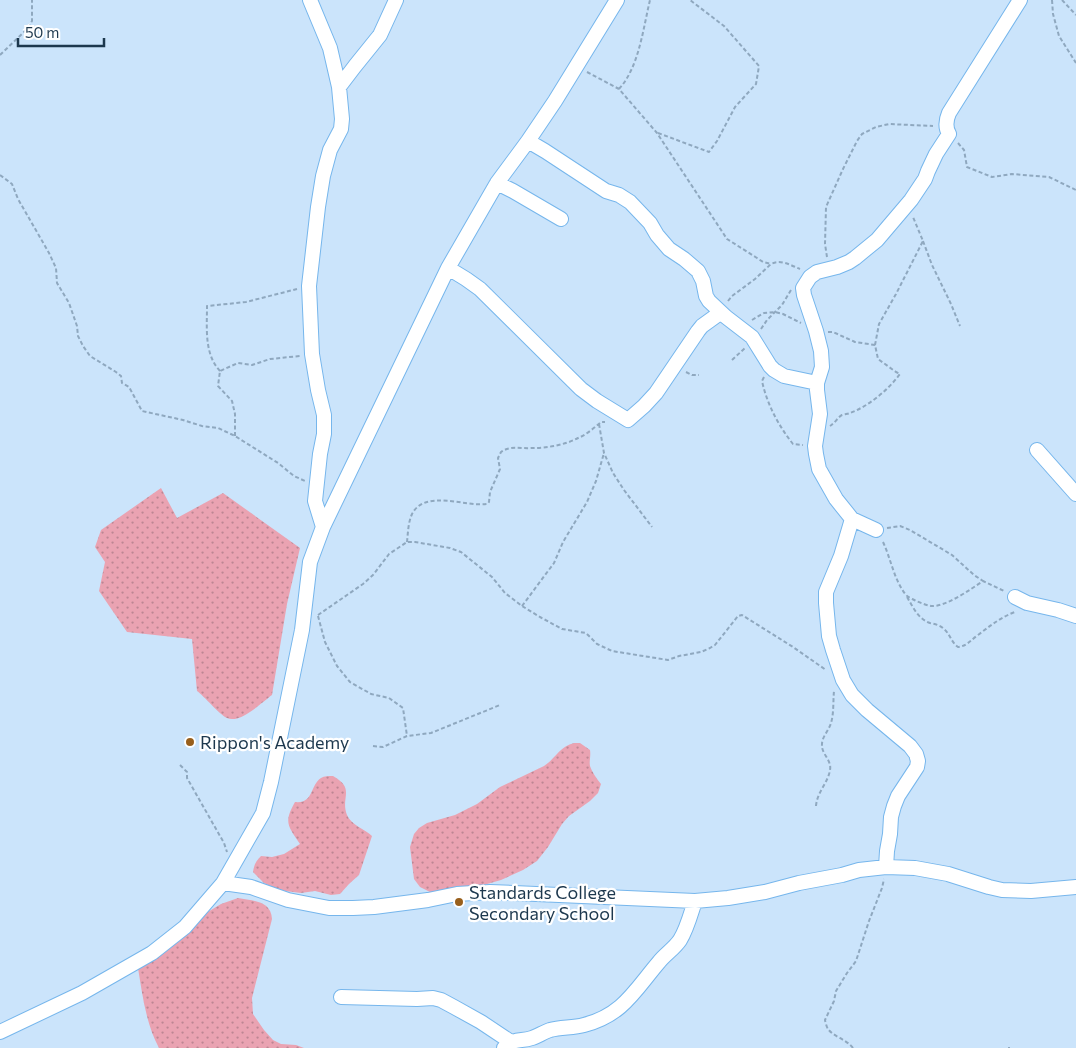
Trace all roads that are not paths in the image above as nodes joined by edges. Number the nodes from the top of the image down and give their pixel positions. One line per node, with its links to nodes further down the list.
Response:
1 (310, 0): 5 (street)
2 (396, 0): 5 (street)
3 (617, 0): 6 (street)
4 (1020, 0): 11 (street)
5 (340, 88): 15 (street)
6 (528, 141): 7 (street); 10 (street)
7 (497, 183): 8 (street); 9 (street)
8 (561, 219)
9 (448, 268): 10 (street); 15 (street)
10 (720, 313): 11 (street)
11 (818, 383): 14 (street)
12 (1036, 450): 13 (street)
13 (1076, 494)
14 (852, 519): 16 (street); 19 (street)
15 (323, 527): 20 (street)
16 (876, 530)
17 (1021, 600): 18 (street)
18 (1076, 616)
19 (886, 867): 21 (street); 22 (street)
20 (223, 882): 22 (street); 24 (street)
21 (1076, 887)
22 (695, 900): 25 (street)
23 (341, 998): 25 (street)
24 (0, 1032)
25 (508, 1045)

